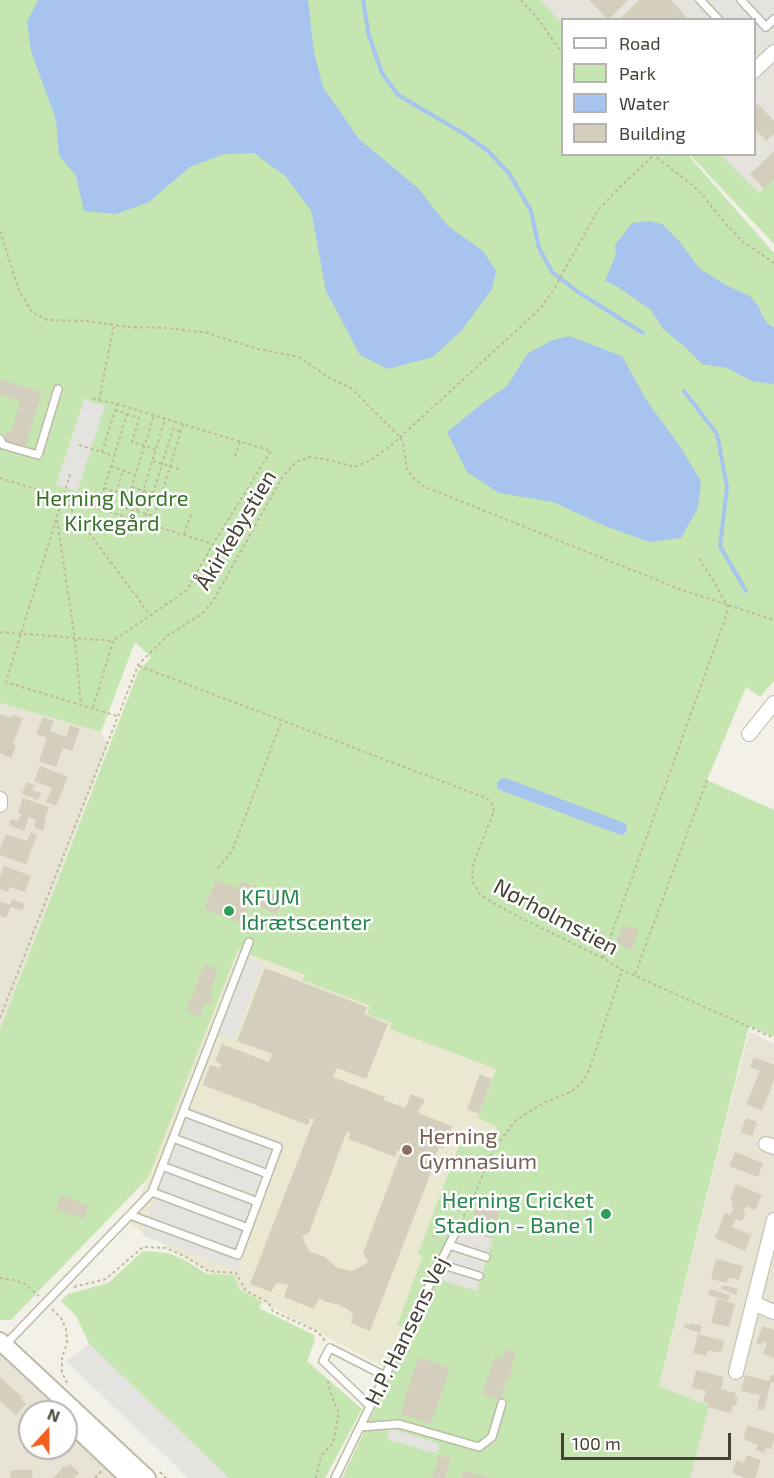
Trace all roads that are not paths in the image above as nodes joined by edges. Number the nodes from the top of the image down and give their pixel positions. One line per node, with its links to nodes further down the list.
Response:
1 (700, 0): 3 (lane)
2 (741, 0): 4 (lane)
3 (717, 18)
4 (774, 20)
5 (774, 52): 6 (street)
6 (757, 63)
7 (58, 389): 8 (lane)
8 (0, 440)
9 (774, 704): 10 (street)
10 (749, 734)
11 (0, 799): 12 (street)
12 (0, 805)
13 (249, 942): 14 (lane)
14 (183, 1112): 15 (lane); 17 (lane)
15 (173, 1138): 16 (lane); 17 (lane)
16 (162, 1166): 18 (lane); 19 (lane)
17 (268, 1174): 19 (lane)
18 (152, 1192): 20 (lane); 22 (lane)
19 (258, 1202): 22 (lane)
20 (130, 1215): 22 (lane); 30 (lane)
21 (774, 1220): 28 (street)
22 (248, 1228)
23 (454, 1235): 24 (lane, H.P. Hansens Vej)
24 (449, 1245): 25 (lane); 26 (lane, H.P. Hansens Vej)
25 (486, 1257)
26 (440, 1264): 27 (lane); 32 (lane, H.P. Hansens Vej)
27 (480, 1276)
28 (753, 1303): 29 (street); 31 (street)
29 (774, 1312)
30 (1, 1348): 33 (street); 38 (street)
31 (736, 1372)
32 (385, 1377): 35 (lane, H.P. Hansens Vej); 35 (lane)
33 (49, 1400)
34 (502, 1403): 36 (lane, H.P. Hansens Vej)
35 (370, 1406): 36 (lane, H.P. Hansens Vej)
36 (360, 1427): 40 (lane, H.P. Hansens Vej)
37 (78, 1429): 39 (street)
38 (153, 1474)
39 (129, 1478)
40 (335, 1478)

